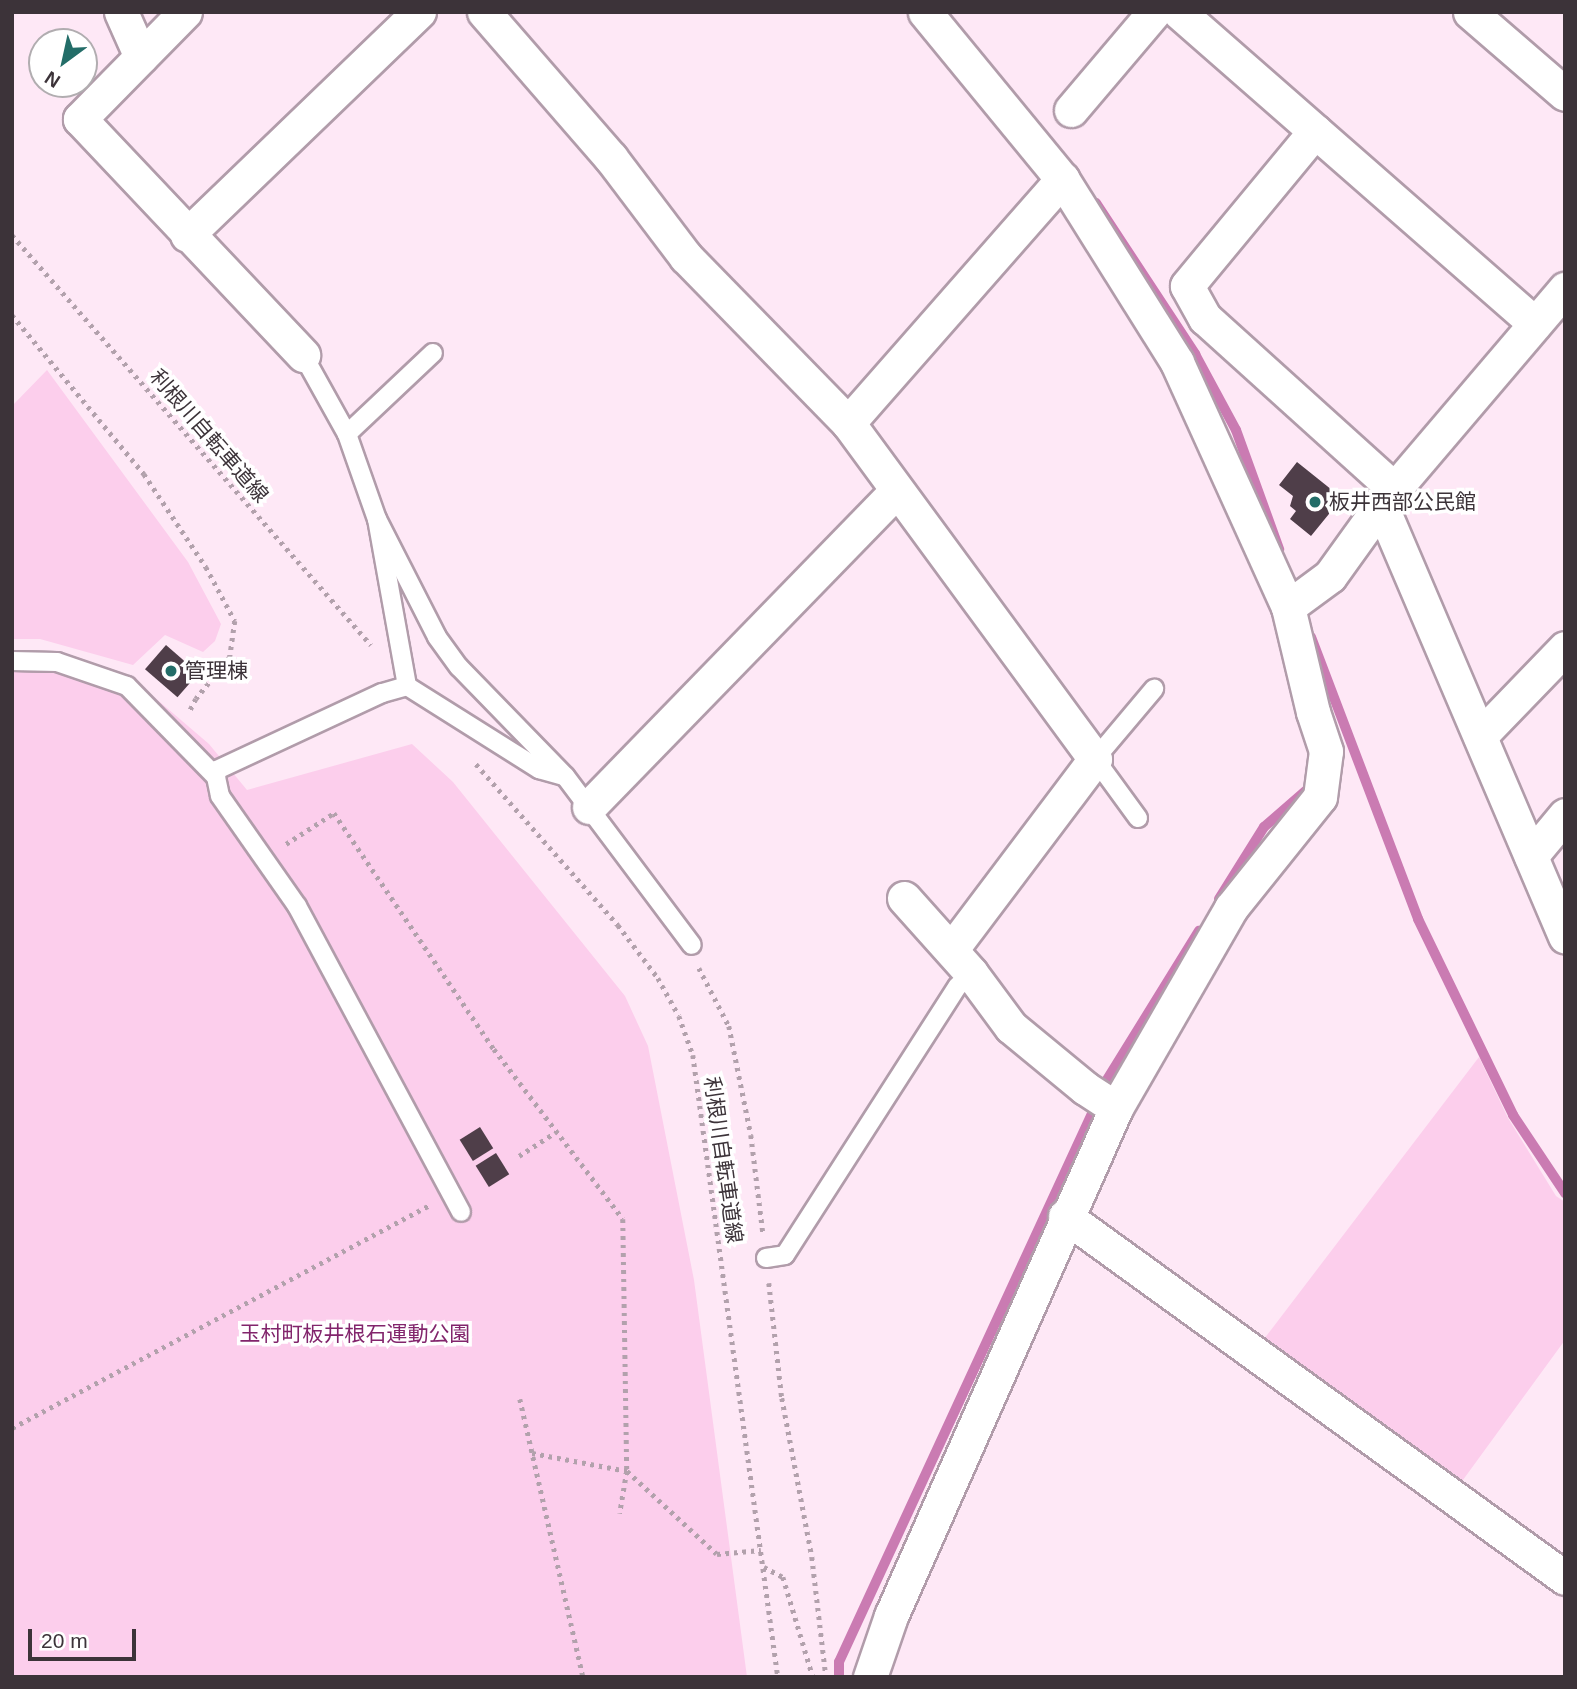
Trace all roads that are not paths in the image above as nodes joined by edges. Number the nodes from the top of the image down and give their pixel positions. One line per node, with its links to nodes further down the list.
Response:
1 (121, 12): 9 (street)
2 (185, 12): 9 (street)
3 (419, 12): 14 (street)
4 (484, 12): 19 (street)
5 (925, 12): 13 (street)
6 (1154, 12): 11 (street)
7 (1179, 12): 12 (street)
8 (1470, 12): 10 (street)
9 (141, 57): 14 (street)
10 (1565, 94)
11 (1071, 110)
12 (1315, 131): 16 (street); 22 (street)
13 (1062, 179): 19 (street); 24 (street)
14 (187, 235): 18 (street)
15 (1565, 289): 16 (street)
16 (1535, 324): 22 (street)
17 (433, 353): 20 (lane)
18 (303, 355): 20 (lane)
19 (848, 423): 21 (street)
20 (347, 434): 23 (lane)
21 (896, 491): 30 (street); 33 (street)
22 (1388, 497): 24 (street); 29 (street)
23 (377, 519): 27 (lane); 31 (lane)
24 (1288, 607): 41 (street)
25 (1565, 649): 29 (street)
26 (12, 661): 32 (lane)
27 (407, 686): 31 (lane); 32 (lane)
28 (1154, 689): 30 (lane)
29 (1480, 736): 36 (street)
30 (1095, 759): 35 (lane); 40 (street)
31 (565, 776): 33 (lane)
32 (216, 777): 42 (lane)
33 (589, 807): 39 (lane)
34 (1565, 815): 36 (street)
35 (1138, 818)
36 (1531, 856): 38 (street)
37 (904, 898): 40 (street)
38 (1565, 936)
39 (692, 945)
40 (961, 962): 41 (street); 44 (lane)
41 (1116, 1108): 43 (street)
42 (461, 1212)
43 (1065, 1216): 45 (street); 46 (street)
44 (766, 1258)
45 (1565, 1578)
46 (870, 1677)

